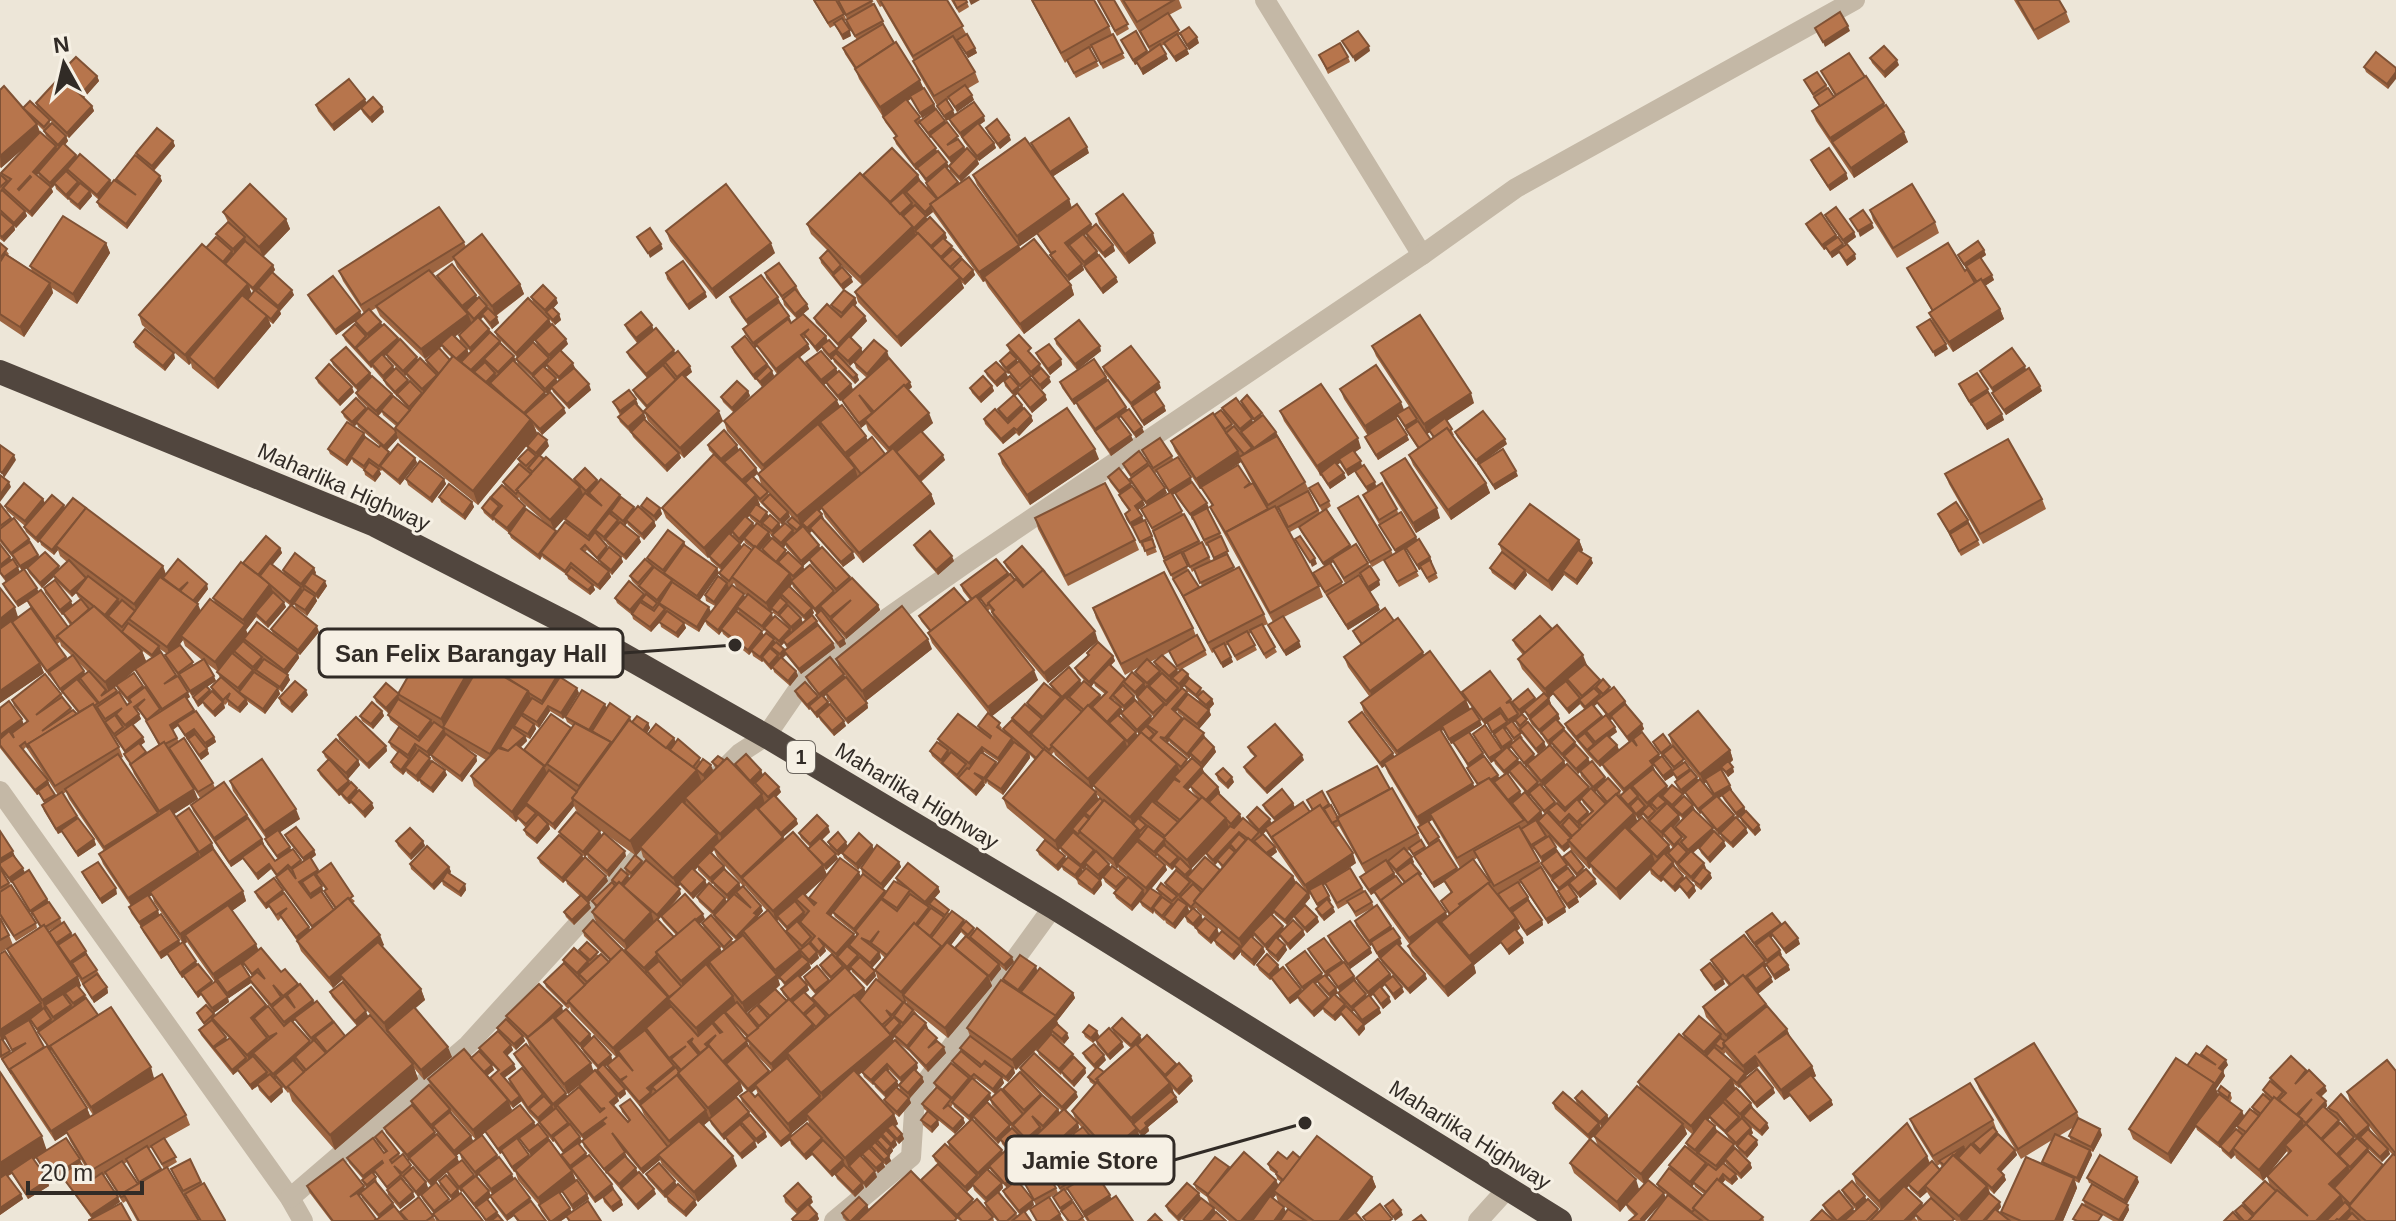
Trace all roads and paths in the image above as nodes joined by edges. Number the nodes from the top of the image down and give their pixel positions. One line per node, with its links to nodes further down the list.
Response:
1 (1265, 0): 3 (street)
2 (1855, 0): 3 (street)
3 (1422, 255): 5 (street)
4 (0, 372): 5 (highway, Maharlika Highway / 1)
5 (766, 736): 7 (street); 9 (highway, Maharlika Highway / 1)
6 (0, 791): 11 (street)
7 (695, 797)
8 (677, 815): 11 (street)
9 (1053, 907): 10 (highway, Maharlika Highway / 1); 13 (street)
10 (1507, 1189): 14 (street); 15 (highway, Maharlika Highway / 1)
11 (290, 1198): 12 (street)
12 (303, 1221)
13 (834, 1221)
14 (1478, 1221)
15 (1560, 1221)

